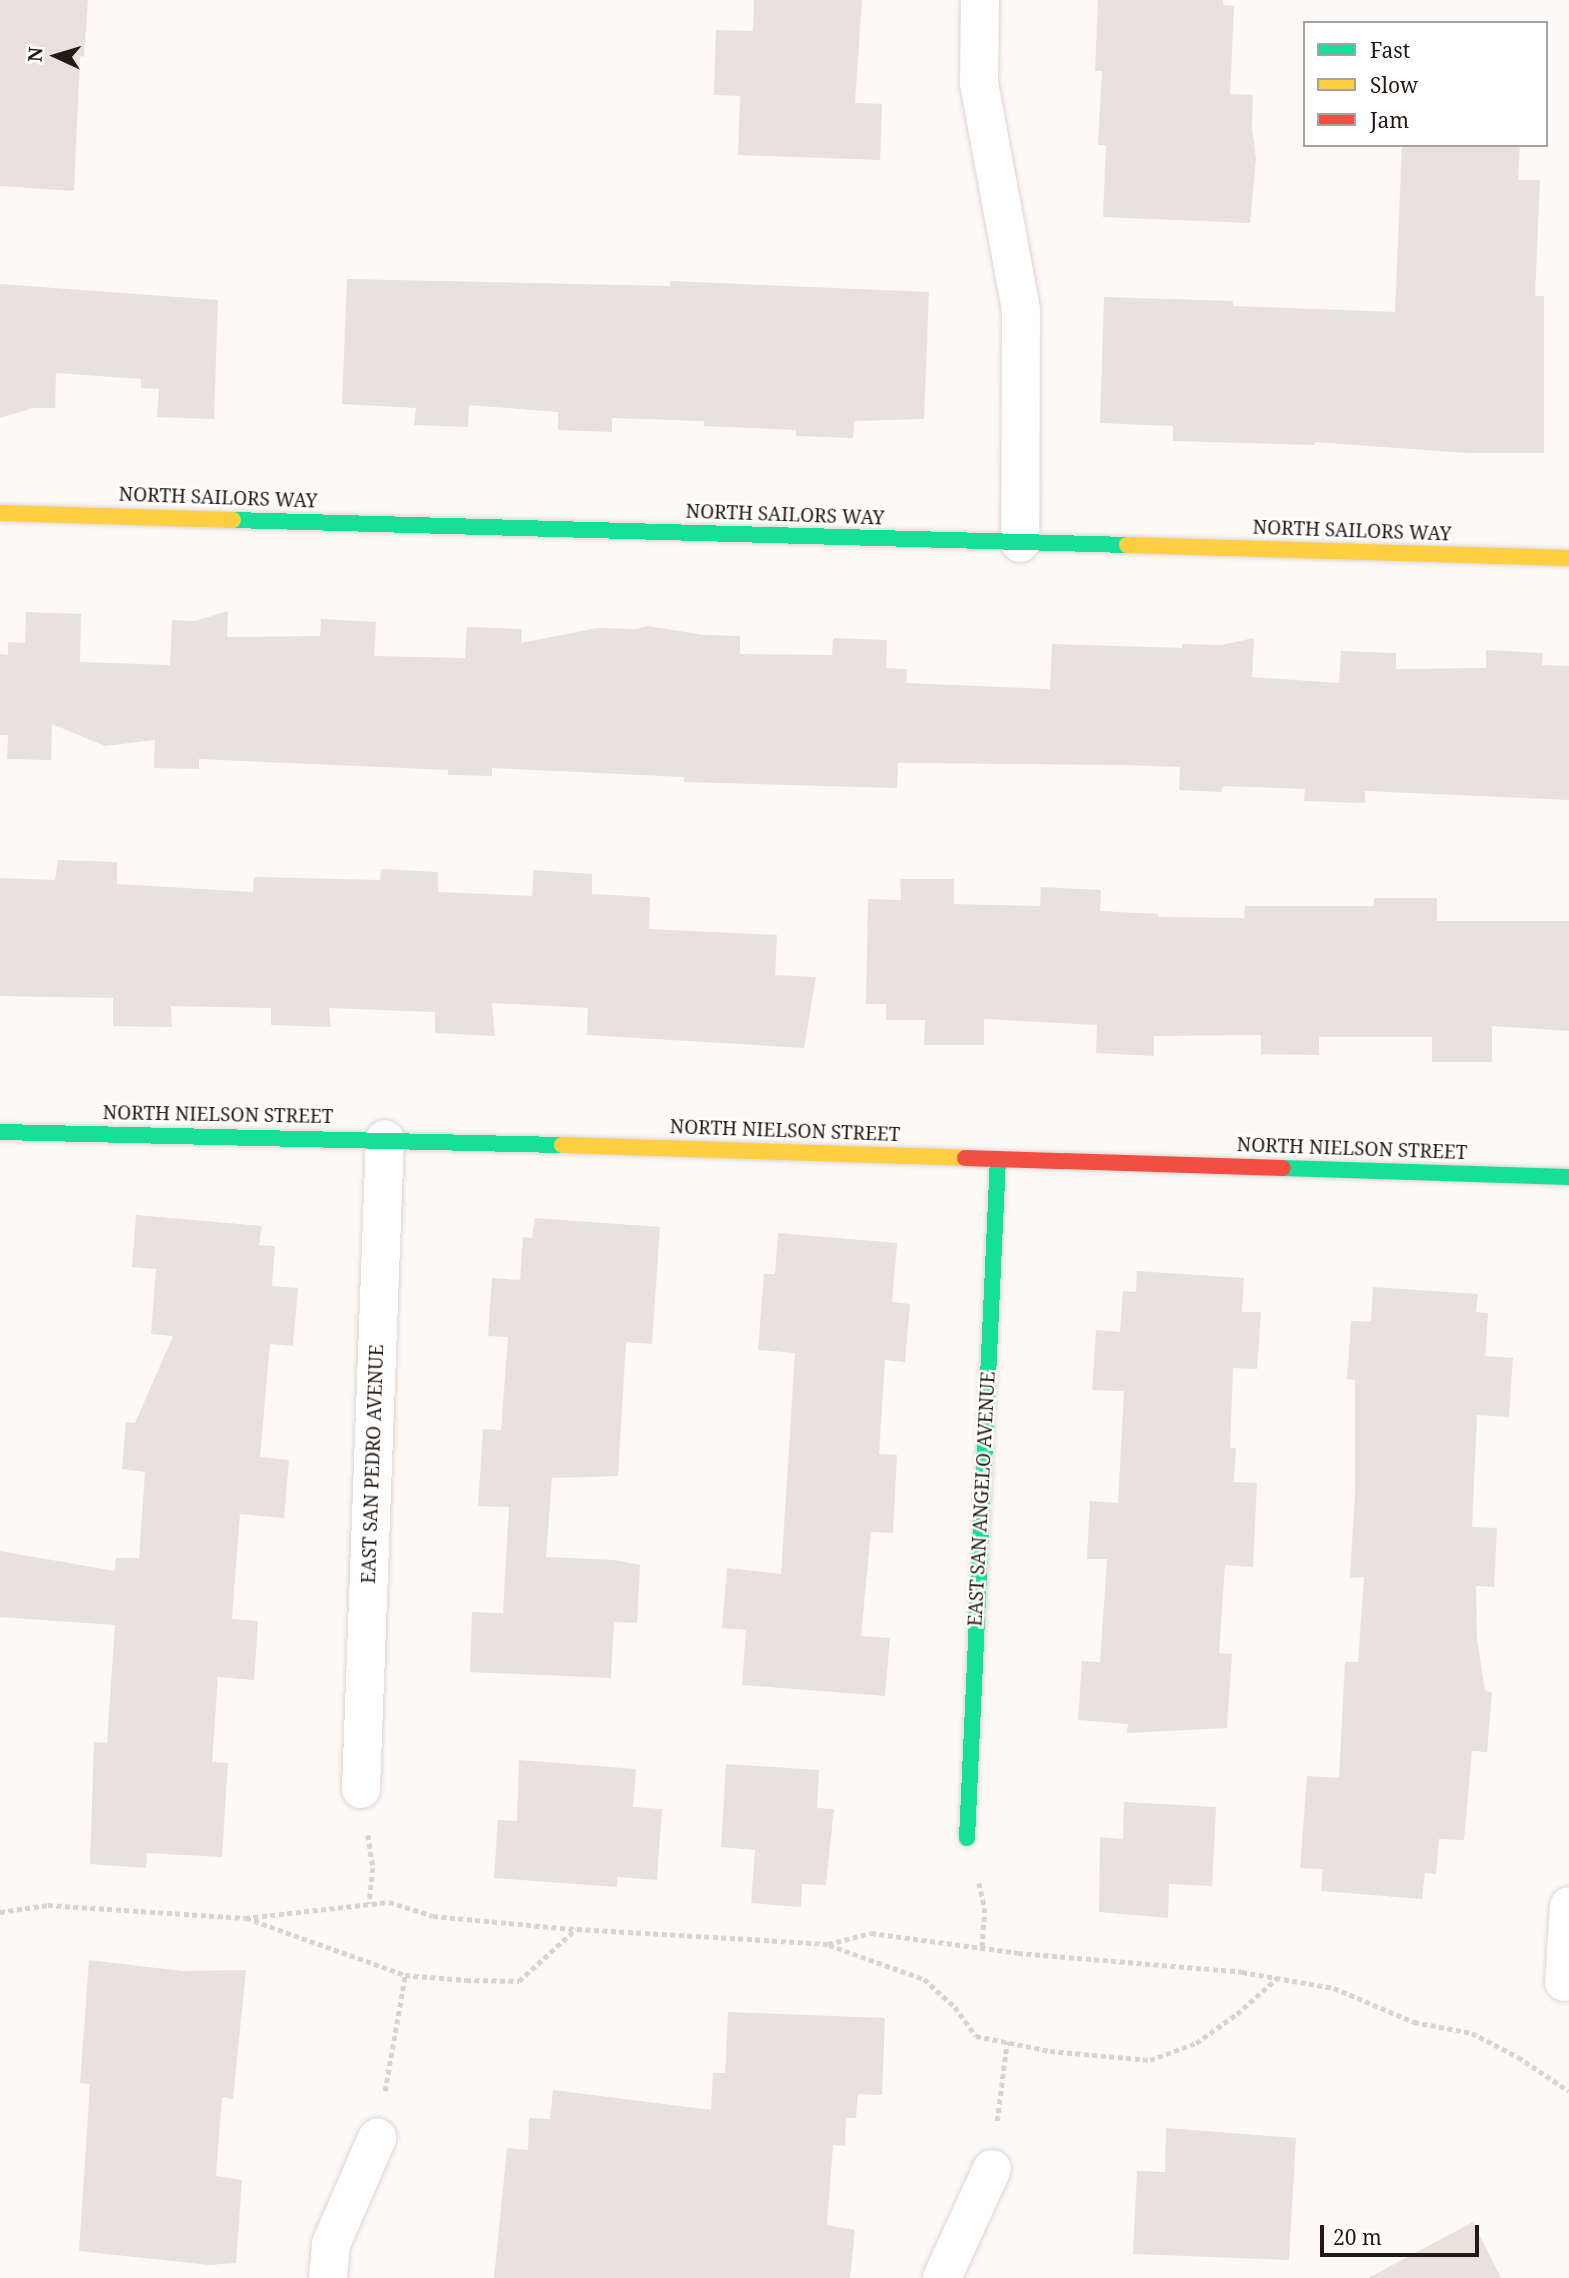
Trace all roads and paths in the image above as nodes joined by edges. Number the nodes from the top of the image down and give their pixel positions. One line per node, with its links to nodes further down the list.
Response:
1 (980, 0): 3 (street)
2 (0, 513): 3 (street, NORTH SAILORS WAY)
3 (1020, 543): 4 (street, NORTH SAILORS WAY)
4 (1569, 558)
5 (0, 1132): 6 (street, NORTH NIELSON STREET)
6 (385, 1139): 7 (street, NORTH NIELSON STREET); 9 (street, EAST SAN PEDRO AVENUE)
7 (998, 1159): 8 (street, NORTH NIELSON STREET); 10 (street, EAST SAN ANGELO AVENUE)
8 (1569, 1177)
9 (361, 1789): 11 (path)
10 (967, 1838): 17 (path)
11 (369, 1904): 14 (path); 15 (path)
12 (1569, 1906): 20 (street)
13 (0, 1912): 14 (path)
14 (245, 1918): 18 (path)
15 (576, 1929): 16 (path); 18 (path)
16 (828, 1944): 17 (path); 21 (path)
17 (982, 1948): 19 (path)
18 (405, 1975): 23 (path)
19 (1277, 1978): 21 (path); 22 (path)
20 (1564, 1982)
21 (1007, 2042): 24 (path)
22 (1569, 2091)
23 (377, 2138): 25 (street)
24 (992, 2169): 26 (street)
25 (328, 2278)
26 (942, 2278)

